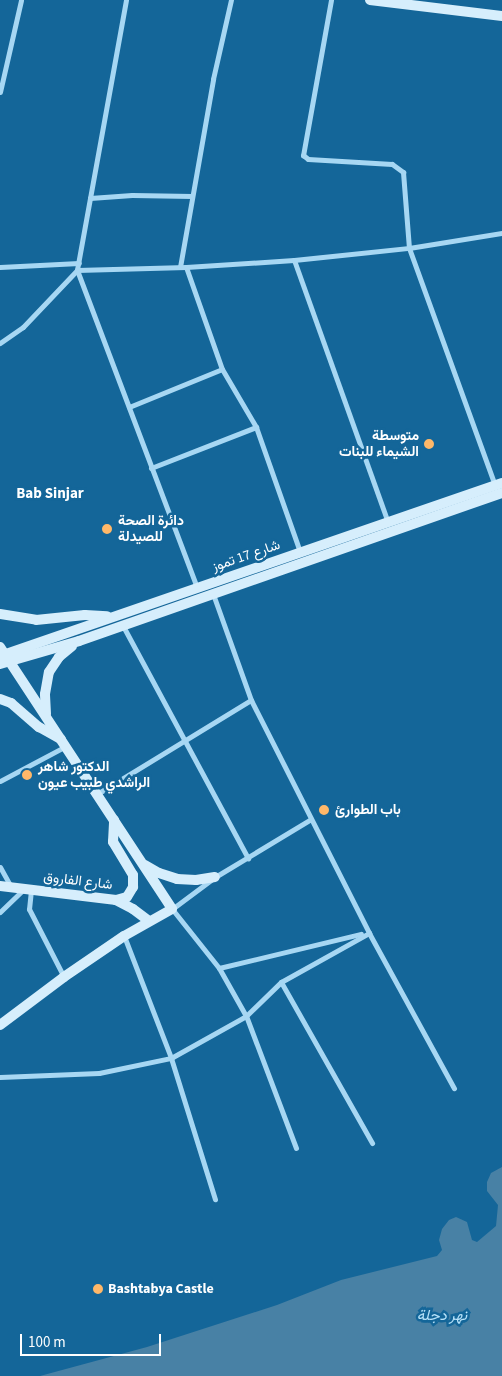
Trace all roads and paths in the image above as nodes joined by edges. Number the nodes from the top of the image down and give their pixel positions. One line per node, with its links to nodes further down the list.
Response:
1 (21, 0): 7 (street)
2 (126, 0): 9 (street)
3 (231, 0): 8 (street)
4 (331, 0): 11 (street)
5 (370, 0): 6 (main road)
6 (502, 16)
7 (0, 92)
8 (192, 196): 9 (street); 15 (street)
9 (90, 198): 13 (street)
10 (502, 233): 11 (street)
11 (409, 248): 12 (street); 22 (street)
12 (294, 260): 15 (street); 23 (street)
13 (78, 264): 14 (street); 16 (street)
14 (0, 267)
15 (183, 267): 16 (street); 18 (street)
16 (77, 270): 17 (street); 19 (street)
17 (0, 343)
18 (222, 369): 19 (street); 20 (street)
19 (129, 407): 21 (street)
20 (256, 427): 21 (street); 24 (street)
21 (151, 468): 25 (street)
22 (500, 487): 23 (main road, شارع 17 تموز); 26 (main road, شارع 17 تموز)
23 (388, 522): 24 (main road, شارع 17 تموز)
24 (300, 552): 25 (main road, شارع 17 تموز)
25 (197, 588): 28 (main road, شارع 17 تموز)
26 (213, 594): 29 (main road, شارع 17 تموز); 33 (street)
27 (0, 614): 28 (main road)
28 (116, 616): 31 (main road, شارع 17 تموز)
29 (123, 626): 30 (main road, شارع 17 تموز); 35 (street)
30 (79, 641): 31 (main road, شارع 17 تموز); 34 (main road)
31 (3, 657): 34 (main road)
32 (0, 699): 36 (main road)
33 (252, 700): 35 (street); 39 (street)
34 (46, 715): 36 (main road)
35 (186, 740): 38 (street); 41 (street)
36 (64, 743): 37 (street); 38 (main road)
37 (0, 780)
38 (97, 794): 40 (main road)
39 (311, 819): 41 (street); 52 (street)
40 (114, 820): 42 (main road); 48 (main road, شارع الفاروق)
41 (248, 858): 44 (street)
42 (142, 863): 44 (main road); 49 (main road)
43 (0, 867): 46 (street)
44 (215, 878): 49 (street)
45 (0, 886): 46 (main road, شارع الفاروق)
46 (12, 887): 47 (main road, شارع الفاروق)
47 (28, 889): 48 (main road, شارع الفاروق); 50 (street); 55 (street)
48 (116, 900): 51 (main road)
49 (172, 908): 51 (main road); 54 (street)
50 (0, 912)
51 (149, 921): 53 (main road)
52 (369, 932): 54 (street); 56 (street); 61 (street)
53 (124, 936): 55 (main road); 59 (street)
54 (219, 968): 57 (street)
55 (64, 977): 58 (main road)
56 (282, 982): 57 (street); 62 (street)
57 (246, 1016): 59 (street); 63 (street)
58 (0, 1025)
59 (171, 1058): 60 (street); 64 (street)
60 (0, 1077)
61 (454, 1088)
62 (372, 1143)
63 (296, 1148)
64 (215, 1199)

